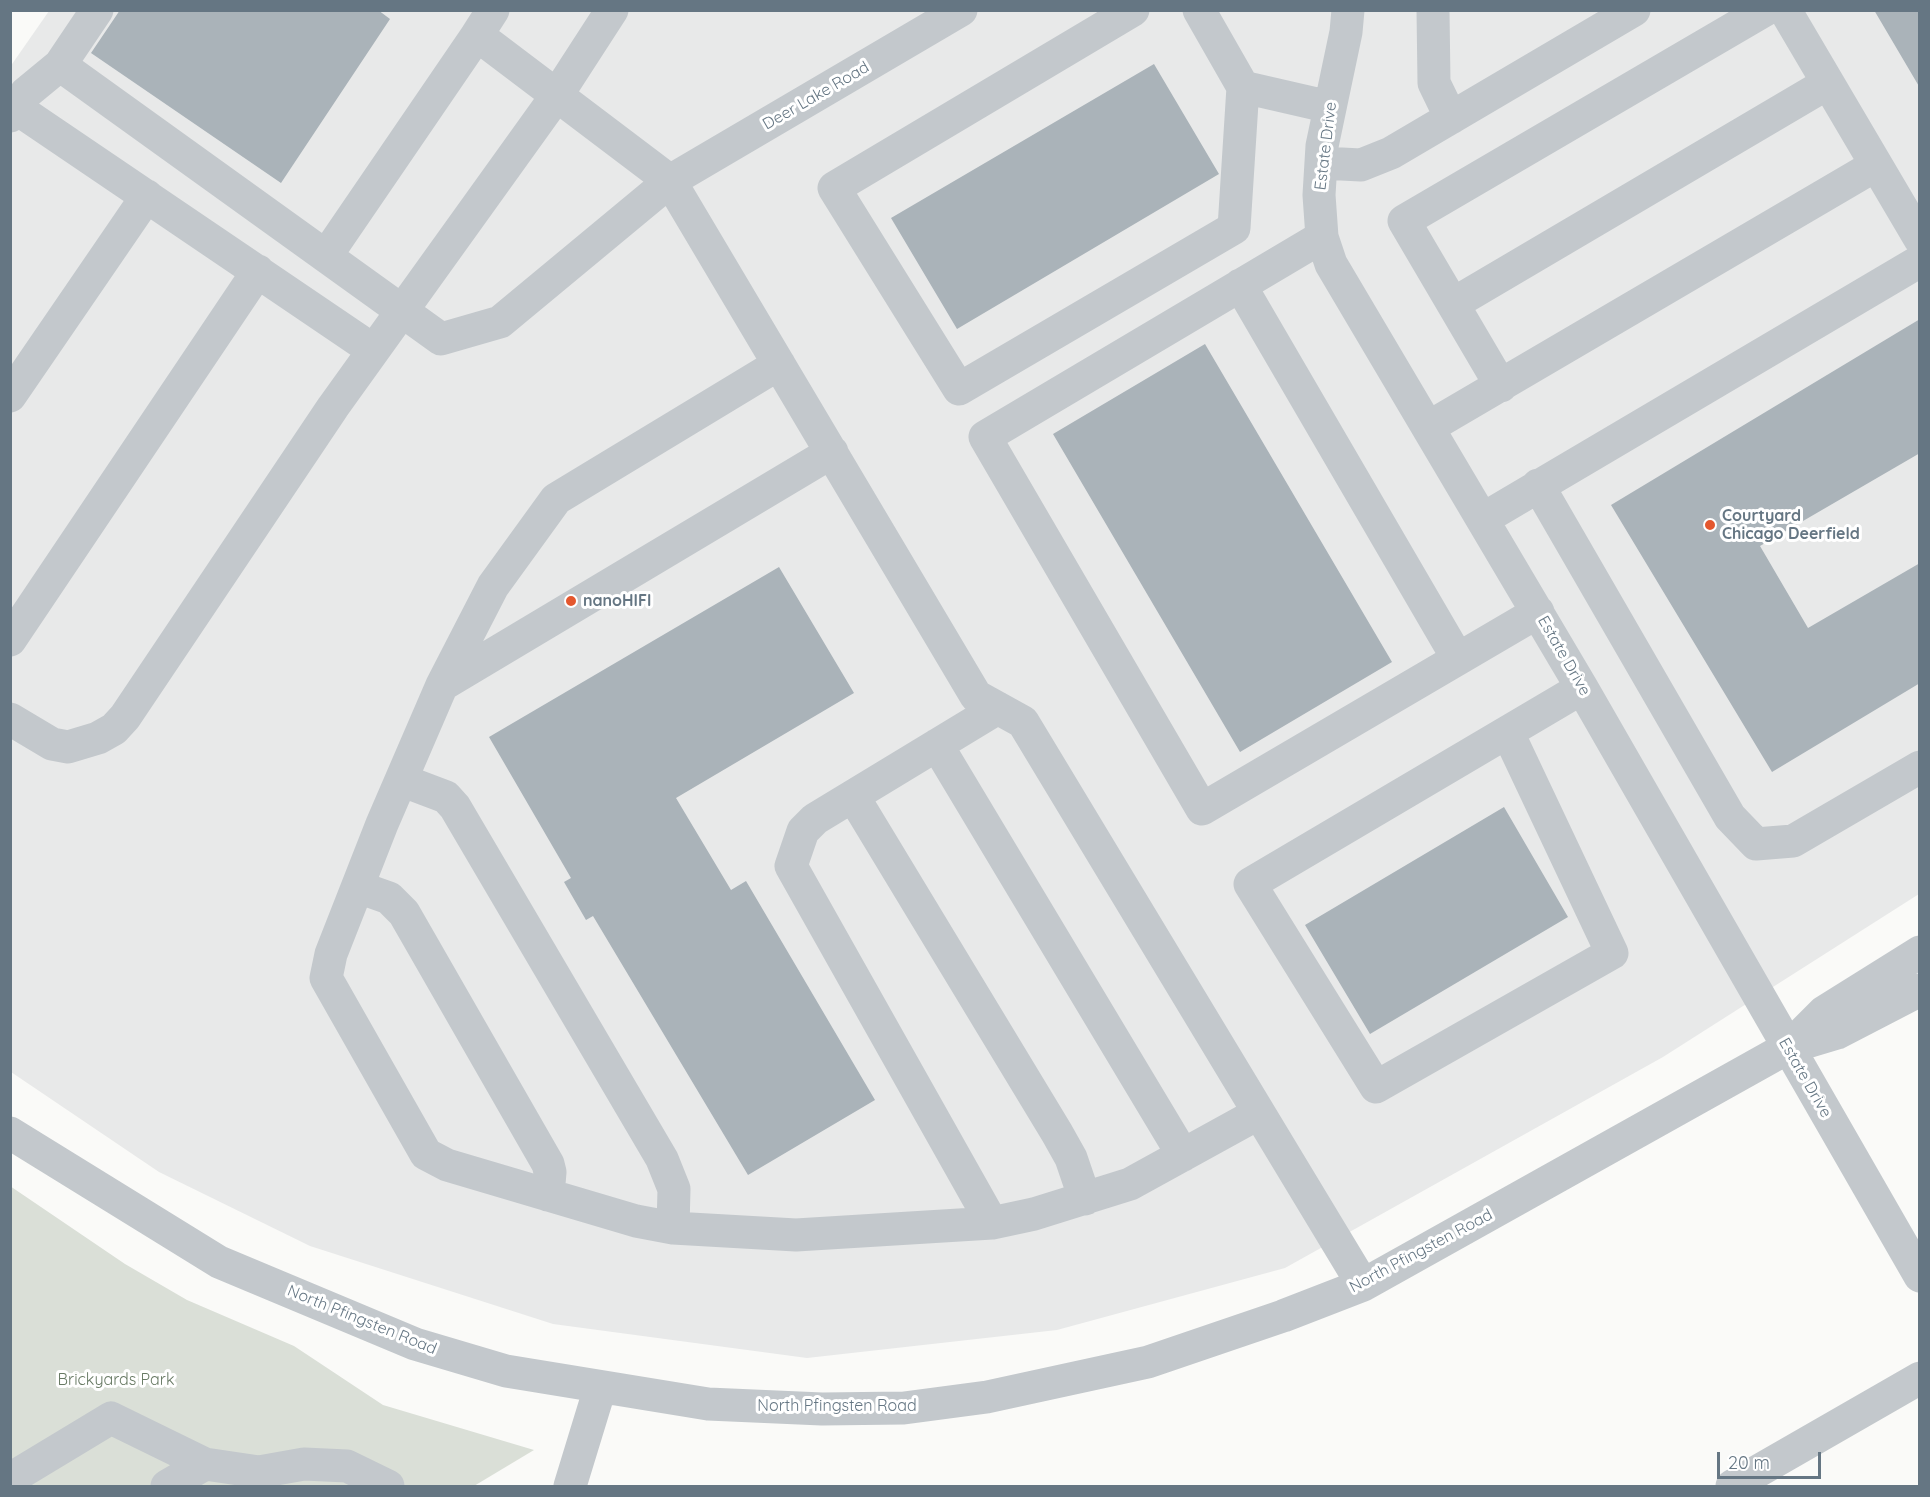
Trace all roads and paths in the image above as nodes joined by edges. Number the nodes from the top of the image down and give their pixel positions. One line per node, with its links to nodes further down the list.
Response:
1 (97, 10): 12 (street)
2 (612, 10): 15 (street)
3 (961, 10): 21 (street, Deer Lake Road)
4 (1133, 10): 14 (street)
5 (1199, 10): 14 (street)
6 (1348, 10): 16 (street, Estate Drive)
7 (1433, 10): 18 (street)
8 (1634, 10): 18 (street)
9 (1765, 10): 29 (street)
10 (1785, 10): 13 (street)
11 (485, 23): 15 (street); 25 (street)
12 (60, 65): 17 (street); 25 (street)
13 (1828, 83): 20 (street); 29 (street)
14 (1243, 87): 16 (street)
15 (557, 95): 21 (street); 30 (street)
16 (1330, 107): 19 (street, Estate Drive)
17 (13, 112): 22 (street)
18 (1451, 118): 19 (street)
19 (1322, 163): 23 (street, Estate Drive)
20 (1876, 165): 24 (street); 33 (street)
21 (670, 180): 30 (street, Deer Lake Road); 32 (street)
22 (147, 196): 27 (street); 34 (street)
23 (1322, 237): 28 (street); 35 (street, Estate Drive)
24 (1920, 239)
25 (326, 256): 30 (street)
26 (1920, 261): 37 (street)
27 (258, 271): 31 (street); 40 (street)
28 (1240, 285): 41 (street); 41 (street)
29 (1453, 304): 33 (street)
30 (401, 310): 31 (street)
31 (373, 350): 45 (street)
32 (779, 364): 36 (street); 42 (street)
33 (1502, 386): 35 (street)
34 (10, 396)
35 (1429, 427): 38 (street, Estate Drive)
36 (832, 452): 42 (street); 44 (street)
37 (1539, 485): 38 (street); 48 (street)
38 (1484, 519): 39 (street, Estate Drive)
39 (1538, 612): 41 (street); 43 (street, Estate Drive)
40 (10, 640)
41 (1458, 659)
42 (442, 685): 49 (street)
43 (1582, 688): 46 (street); 54 (street, Estate Drive)
44 (998, 708): 47 (street); 55 (street)
45 (10, 719)
46 (1508, 733): 46 (street)
47 (937, 745): 50 (street); 57 (street)
48 (1920, 767)
49 (401, 780): 51 (street); 61 (street)
50 (853, 796): 59 (street); 60 (street)
51 (357, 887): 58 (street); 58 (street)
52 (1920, 952): 54 (street, North Pfingsten Road)
53 (1920, 990): 54 (street, North Pfingsten Road)
54 (1787, 1048): 62 (street, Estate Drive); 63 (street, North Pfingsten Road)
55 (1259, 1113): 57 (street); 63 (street)
56 (10, 1133): 65 (street, North Pfingsten Road)
57 (1182, 1155): 59 (street)
58 (548, 1195): 61 (street)
59 (1085, 1199): 60 (street)
60 (992, 1223): 61 (street)
61 (673, 1228)
62 (1920, 1276)
63 (1363, 1285): 65 (street, North Pfingsten Road)
64 (1920, 1378): 71 (street)
65 (600, 1388): 70 (street)
66 (205, 1464): 67 (street); 68 (street); 69 (street)
67 (10, 1479)
68 (167, 1486)
69 (388, 1486)
70 (570, 1486)
71 (1732, 1486)

